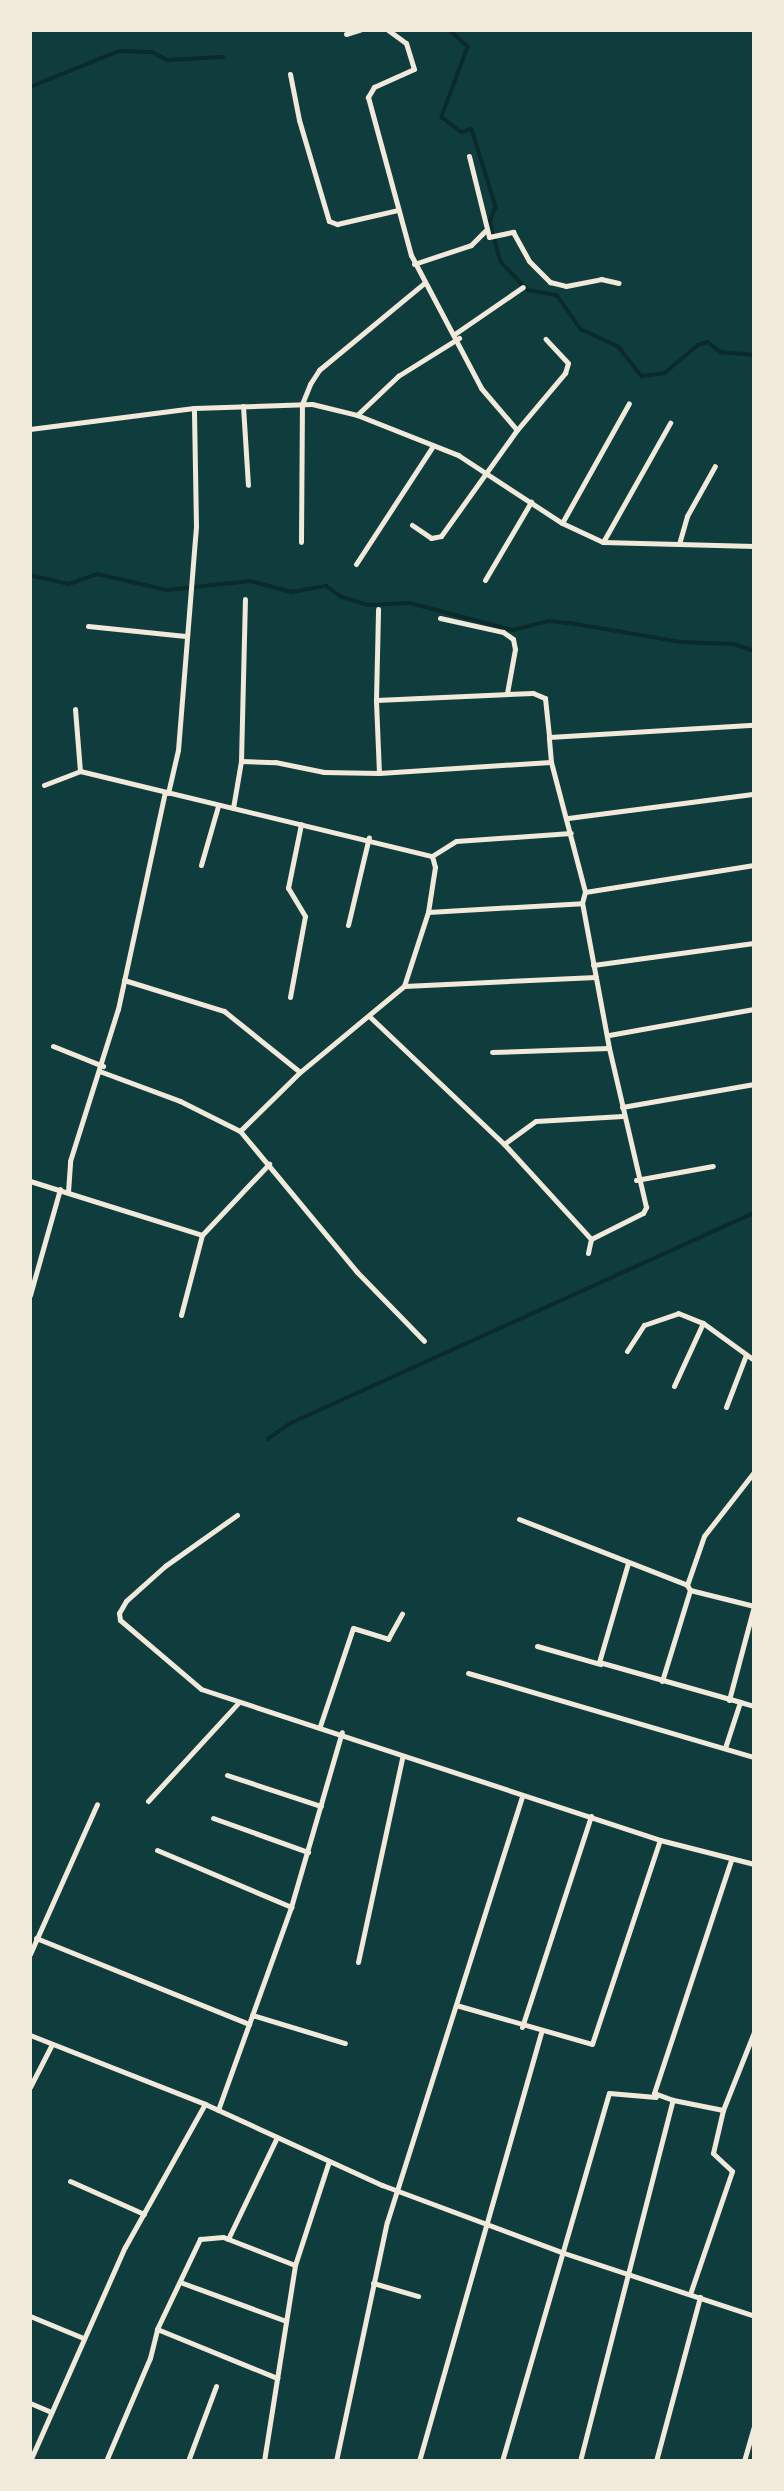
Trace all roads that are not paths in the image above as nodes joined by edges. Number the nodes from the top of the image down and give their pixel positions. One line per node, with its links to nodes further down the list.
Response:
1 (359, 30): 3 (street)
2 (388, 30): 6 (street)
3 (346, 34)
4 (290, 74): 6 (street)
5 (469, 156): 7 (street)
6 (398, 210): 8 (street)
7 (487, 234): 8 (street); 9 (street)
8 (414, 264): 10 (street)
9 (619, 283)
10 (424, 284): 12 (street); 15 (street)
11 (523, 287): 12 (street)
12 (457, 336): 18 (street); 21 (street)
13 (546, 338): 21 (street)
14 (629, 403): 27 (street)
15 (302, 404): 16 (street); 18 (street); 30 (street)
16 (243, 406): 17 (street); 25 (street)
17 (194, 408): 20 (street); 41 (street)
18 (357, 415): 22 (street)
19 (670, 423): 31 (street)
20 (30, 429)
21 (517, 430): 24 (street)
22 (433, 446): 24 (street); 34 (street)
23 (715, 466): 32 (street)
24 (487, 471): 26 (street); 28 (street)
25 (248, 485)
26 (531, 502): 27 (street); 36 (street)
27 (562, 523): 31 (street)
28 (412, 525)
29 (754, 541): 33 (street)
30 (301, 542)
31 (603, 542): 32 (street)
32 (680, 544): 33 (street)
33 (754, 546): 35 (street)
34 (356, 564)
35 (754, 577)
36 (485, 580)
37 (245, 598): 47 (street)
38 (378, 609): 43 (street)
39 (440, 618): 42 (street)
40 (88, 626): 41 (street)
41 (185, 636): 52 (street)
42 (507, 693): 43 (street); 46 (street)
43 (376, 699): 50 (street)
44 (75, 709): 49 (street)
45 (754, 725): 46 (street)
46 (550, 737): 48 (street)
47 (241, 761): 50 (street); 55 (street)
48 (551, 762): 50 (street); 56 (street)
49 (80, 771): 51 (street); 52 (street)
50 (379, 773)
51 (44, 785)
52 (166, 793): 54 (street); 70 (street)
53 (754, 794): 56 (street)
54 (218, 806): 55 (street); 61 (street)
55 (233, 808): 57 (street)
56 (568, 818): 58 (street)
57 (300, 824): 59 (street); 72 (street)
58 (571, 834): 60 (street); 63 (street)
59 (369, 837): 60 (street); 66 (street)
60 (432, 856): 65 (street)
61 (201, 865)
62 (754, 865): 63 (street)
63 (585, 892): 64 (street)
64 (582, 903): 65 (street); 68 (street)
65 (428, 912): 71 (street)
66 (348, 925)
67 (754, 943): 68 (street)
68 (593, 965): 69 (street)
69 (596, 977): 71 (street); 75 (street)
70 (124, 980): 79 (street); 80 (street)
71 (404, 986): 74 (street)
72 (290, 997)
73 (754, 1009): 75 (street)
74 (369, 1016): 80 (street); 85 (street)
75 (609, 1035): 77 (street)
76 (53, 1046): 79 (street)
77 (609, 1048): 78 (street); 82 (street)
78 (492, 1052)
79 (102, 1069): 84 (street); 91 (street)
80 (300, 1072): 84 (street)
81 (754, 1084): 82 (street)
82 (622, 1107): 83 (street)
83 (623, 1116): 85 (street); 88 (street)
84 (240, 1132): 86 (street)
85 (504, 1144): 93 (street)
86 (269, 1164): 92 (street); 98 (street)
87 (713, 1166): 88 (street)
88 (636, 1180): 93 (street)
89 (30, 1181): 90 (street)
90 (60, 1189): 91 (street); 95 (street)
91 (68, 1192): 92 (street)
92 (202, 1235): 96 (street)
93 (591, 1239): 94 (street)
94 (588, 1253)
95 (30, 1295)
96 (181, 1315)
97 (703, 1323): 99 (street); 100 (street); 102 (street)
98 (424, 1341)
99 (626, 1351)
100 (746, 1355): 101 (street); 103 (street)
101 (754, 1360)
102 (674, 1386)
103 (726, 1407)
104 (754, 1472): 108 (street)
105 (237, 1515): 116 (street)
106 (519, 1519): 107 (street)
107 (628, 1563): 108 (street); 112 (street)
108 (688, 1588): 109 (street); 114 (street)
109 (754, 1606): 115 (street)
110 (401, 1614): 119 (street)
111 (537, 1646): 112 (street)
112 (600, 1664): 114 (street)
113 (468, 1673): 121 (street)
114 (662, 1681): 115 (street)
115 (729, 1700): 117 (street)
116 (239, 1702): 119 (street); 126 (street)
117 (740, 1702): 118 (street); 121 (street)
118 (754, 1706)
119 (320, 1726): 120 (street)
120 (342, 1732): 123 (street); 128 (street)
121 (725, 1748): 122 (street)
122 (754, 1757)
123 (402, 1758): 125 (street); 139 (street)
124 (227, 1775): 128 (street)
125 (522, 1796): 129 (street); 140 (street)
126 (148, 1801)
127 (97, 1804): 137 (street)
128 (321, 1806): 133 (street)
129 (591, 1816): 131 (street); 143 (street)
130 (214, 1818): 133 (street)
131 (660, 1840): 134 (street); 145 (street)
132 (157, 1850): 136 (street)
133 (308, 1852): 136 (street)
134 (730, 1860): 135 (street); 150 (street)
135 (754, 1864)
136 (291, 1907): 141 (street)
137 (36, 1938): 138 (street); 142 (street)
138 (30, 1954)
139 (358, 1962)
140 (456, 2006): 143 (street); 158 (street)
141 (252, 2015): 142 (street); 147 (street)
142 (249, 2024): 153 (street)
143 (522, 2027): 145 (street)
144 (754, 2032): 154 (street)
145 (541, 2033): 160 (street)
146 (30, 2035): 148 (street)
147 (345, 2043)
148 (52, 2044): 149 (street); 152 (street)
149 (30, 2087)
150 (656, 2097): 151 (street); 162 (street)
151 (673, 2100): 154 (street); 164 (street)
152 (205, 2104): 153 (street); 159 (street)
153 (218, 2110): 155 (street)
154 (723, 2110): 167 (street)
155 (277, 2137): 156 (street); 161 (street)
156 (328, 2161): 158 (street); 163 (street)
157 (70, 2181): 159 (street)
158 (397, 2190): 160 (street); 166 (street)
159 (144, 2214): 174 (street)
160 (486, 2222): 162 (street); 185 (street)
161 (228, 2239): 163 (street); 165 (street)
162 (561, 2252): 164 (street); 186 (street)
163 (295, 2265): 172 (street)
164 (626, 2273): 167 (street); 187 (street)
165 (180, 2282): 172 (street); 173 (street)
166 (373, 2283): 168 (street); 184 (street)
167 (690, 2294): 169 (street)
168 (418, 2296)
169 (700, 2297): 171 (street); 188 (street)
170 (30, 2316): 174 (street)
171 (754, 2316)
172 (286, 2321): 175 (street)
173 (157, 2329): 175 (street); 181 (street)
174 (83, 2338): 178 (street)
175 (277, 2378): 183 (street)
176 (216, 2386): 182 (street)
177 (30, 2403): 178 (street)
178 (51, 2412): 180 (street)
179 (754, 2427): 189 (street)
180 (30, 2461)
181 (106, 2461)
182 (188, 2461)
183 (264, 2461)
184 (337, 2461)
185 (419, 2461)
186 (502, 2461)
187 (580, 2461)
188 (656, 2461)
189 (744, 2461)

